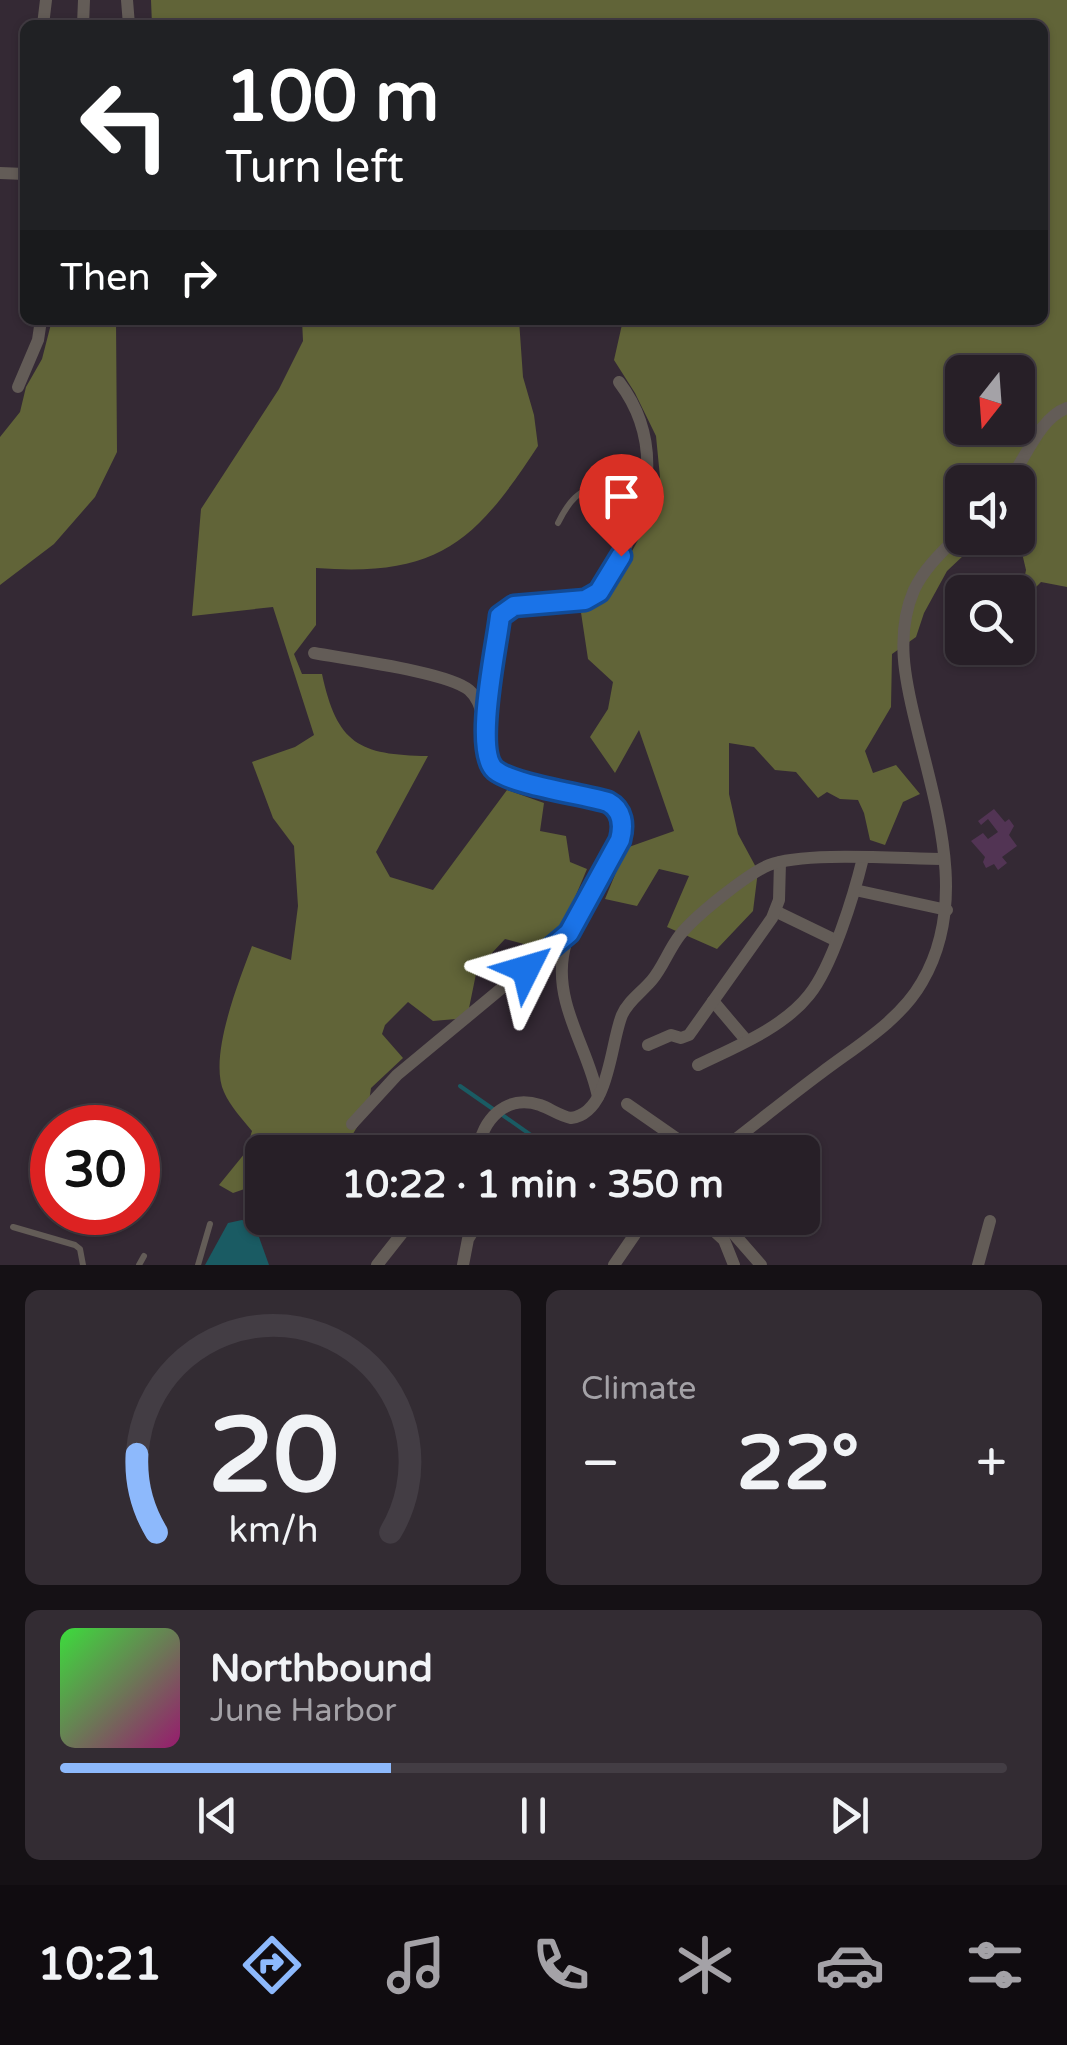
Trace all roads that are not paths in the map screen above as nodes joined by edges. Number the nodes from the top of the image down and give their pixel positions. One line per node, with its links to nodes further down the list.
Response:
1 (40, 325): 3 (street)
2 (619, 382): 6 (street)
3 (18, 387)
4 (1067, 408): 5 (street)
5 (1019, 465)
6 (643, 504): 7 (lane); 10 (street)
7 (558, 523)
8 (945, 551): 14 (street)
9 (314, 654): 10 (street)
10 (486, 727): 12 (street)
11 (612, 789): 12 (street)
12 (614, 806): 19 (street)
13 (863, 858): 14 (street); 15 (street); 16 (street)
14 (944, 858): 17 (street)
15 (780, 862): 18 (street); 25 (street)
16 (855, 890): 17 (street); 20 (street)
17 (947, 910): 30 (street)
18 (775, 912): 20 (street); 21 (street)
19 (569, 933): 25 (street); 27 (street)
20 (835, 940): 22 (street)
21 (713, 1001): 22 (street); 23 (street)
22 (746, 1040): 24 (street)
23 (648, 1044)
24 (698, 1065)
25 (598, 1097): 28 (street)
26 (627, 1104): 29 (street)
27 (352, 1124)
28 (482, 1135)
29 (672, 1135)
30 (741, 1135)
31 (990, 1221): 48 (street)
32 (210, 1224): 42 (lane)
33 (13, 1227): 40 (lane)
34 (401, 1235): 43 (street)
35 (469, 1235): 44 (street)
36 (634, 1235): 45 (street)
37 (719, 1235): 46 (street)
38 (735, 1235): 47 (street)
39 (144, 1256): 41 (lane)
40 (83, 1265)
41 (139, 1265)
42 (198, 1265)
43 (377, 1265)
44 (463, 1265)
45 (614, 1265)
46 (734, 1265)
47 (761, 1265)
48 (978, 1265)

